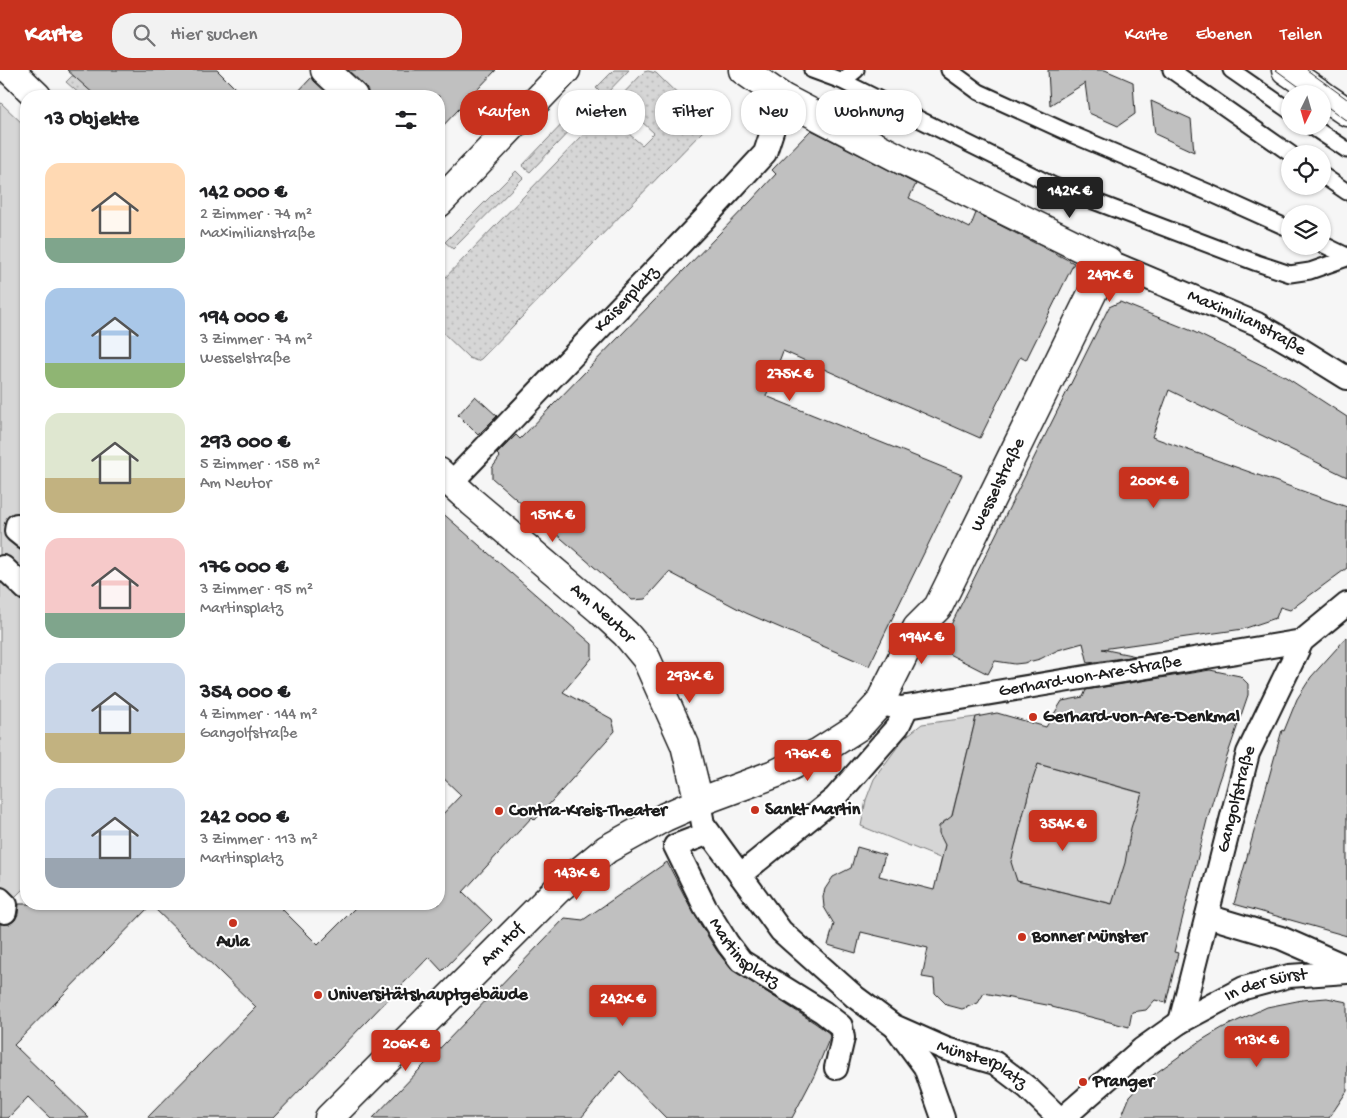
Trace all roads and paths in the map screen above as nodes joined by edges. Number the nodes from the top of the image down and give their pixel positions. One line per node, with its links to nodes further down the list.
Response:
1 (10, 70): 13 (street)
2 (325, 70): 14 (street)
3 (566, 70): 23 (street)
4 (743, 70): 28 (street, Maximilianstraße)
5 (812, 70): 11 (lane)
6 (856, 70): 11 (lane)
7 (949, 70): 25 (lane)
8 (1171, 70): 20 (lane)
9 (1231, 70): 16 (lane)
10 (1286, 70): 12 (street)
11 (842, 81): 27 (lane)
12 (1308, 85)
13 (31, 90)
14 (347, 90)
15 (1331, 100): 17 (street)
16 (1281, 105)
17 (1347, 112)
18 (770, 135): 30 (street, Kaiserplatz)
19 (1325, 135): 21 (lane)
20 (1281, 147)
21 (1347, 150)
22 (1331, 181): 24 (lane)
23 (445, 187)
24 (1347, 192)
25 (1281, 226)
26 (1331, 249): 27 (lane)
27 (1347, 257)
28 (1108, 261): 29 (street, Maximilianstraße); 35 (street, Wesselstraße)
29 (1347, 378)
30 (445, 477): 37 (street, Am Neutor)
31 (0, 570): 32 (street)
32 (20, 584)
33 (1347, 604): 34 (street, Gangolfstraße)
34 (1302, 641): 36 (street, Gerhard-von-Are-Straße); 40 (street, Gangolfstraße)
35 (879, 704): 36 (street, Gerhard-von-Are-Straße); 37 (street)
36 (907, 707): 39 (street)
37 (699, 802): 38 (street); 46 (street, Am Hof)
38 (709, 833): 39 (street); 45 (street, Martinsplatz)
39 (740, 875): 44 (street, Münsterplatz)
40 (1207, 916): 41 (street, In der Sürst); 43 (street, Gangolfstraße)
41 (1347, 967)
42 (1347, 972): 43 (street, In der Sürst)
43 (1180, 1022): 49 (street, In der Sürst)
44 (894, 1026): 47 (street, Münsterplatz); 48 (street, Münsterplatz)
45 (836, 1068)
46 (329, 1118)
47 (943, 1118)
48 (1059, 1118)
49 (1063, 1118)

